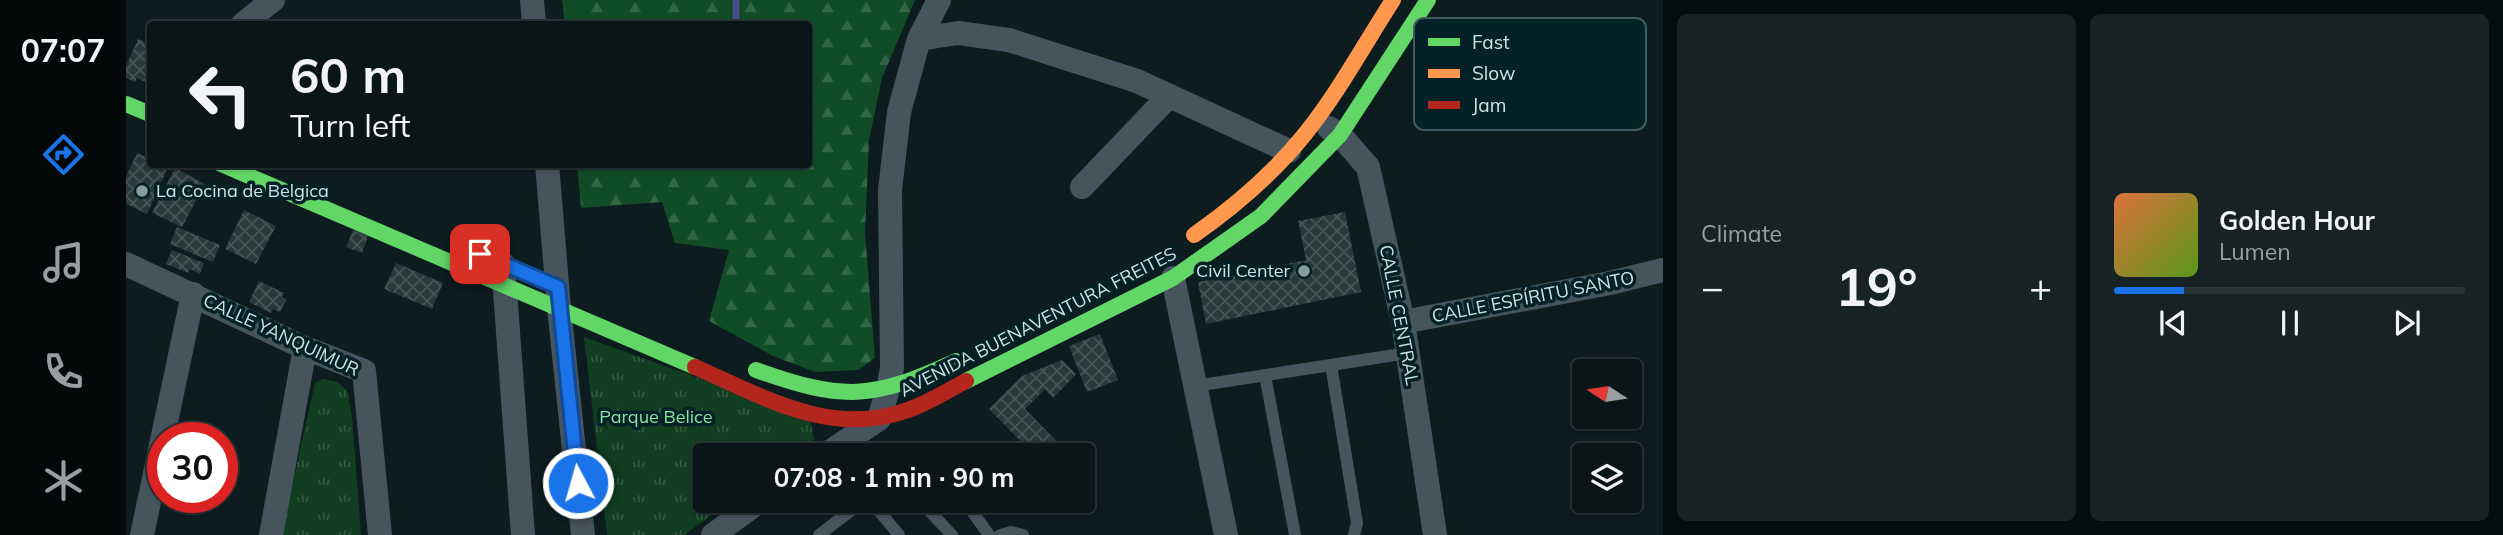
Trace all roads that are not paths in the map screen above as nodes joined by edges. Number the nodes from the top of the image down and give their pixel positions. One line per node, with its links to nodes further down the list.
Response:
1 (273, 0): 7 (street)
2 (532, 0): 8 (street)
3 (939, 0): 10 (street)
4 (1393, 0): 14 (main road, AVENIDA BUENAVENTURA FREITES)
5 (1428, 0): 6 (main road, AVENIDA BUENAVENTURA FREITES)
6 (1416, 18)
7 (247, 21)
8 (534, 21)
9 (1414, 21): 15 (main road, AVENIDA BUENAVENTURA FREITES)
10 (919, 40): 11 (street); 35 (street)
11 (1169, 96): 16 (street); 19 (street)
12 (126, 104): 13 (main road)
13 (147, 113)
14 (1317, 119): 15 (street, CALLE CENTRAL); 16 (main road, AVENIDA BUENAVENTURA FREITES)
15 (1340, 135): 24 (main road, AVENIDA BUENAVENTURA FREITES); 27 (street, CALLE CENTRAL)
16 (1289, 151): 20 (main road, AVENIDA BUENAVENTURA FREITES)
17 (232, 168): 22 (main road, AVENIDA BUENAVENTURA FREITES)
18 (547, 168): 25 (street)
19 (1082, 187)
20 (1176, 247)
21 (126, 264): 26 (street, CALLE YANQUIMUR)
22 (503, 269): 25 (main road, AVENIDA BUENAVENTURA FREITES); 47 (street)
23 (1663, 270): 27 (street, CALLE ESPÍRITU SANTO)
24 (1173, 278): 34 (street); 36 (main road, AVENIDA BUENAVENTURA FREITES)
25 (556, 291): 36 (main road, AVENIDA BUENAVENTURA FREITES); 48 (street)
26 (193, 295): 28 (street, CALLE YANQUIMUR); 44 (street)
27 (1404, 323): 29 (street, CALLE CENTRAL)
28 (305, 348): 45 (street); 46 (street, CALLE YANQUIMUR)
29 (1408, 353): 31 (lane); 58 (street, CALLE CENTRAL)
30 (969, 354): 35 (main road, AVENIDA BUENAVENTURA FREITES)
31 (1331, 365): 33 (lane); 57 (lane)
32 (747, 366): 35 (main road, AVENIDA BUENAVENTURA FREITES)
33 (1265, 374): 34 (lane); 56 (lane)
34 (1195, 386): 55 (street)
35 (888, 389): 36 (street)
36 (879, 419): 37 (street)
37 (844, 443)
38 (743, 513): 49 (street)
39 (851, 513): 43 (lane)
40 (879, 513): 50 (lane)
41 (931, 513): 51 (lane)
42 (973, 513): 52 (lane)
43 (827, 533)
44 (142, 535)
45 (271, 535)
46 (380, 535)
47 (523, 535)
48 (583, 535)
49 (713, 535)
50 (900, 535)
51 (952, 535)
52 (989, 535)
53 (1000, 535): 54 (lane)
54 (1023, 535)
55 (1226, 535)
56 (1295, 535)
57 (1354, 535)
58 (1436, 535)

